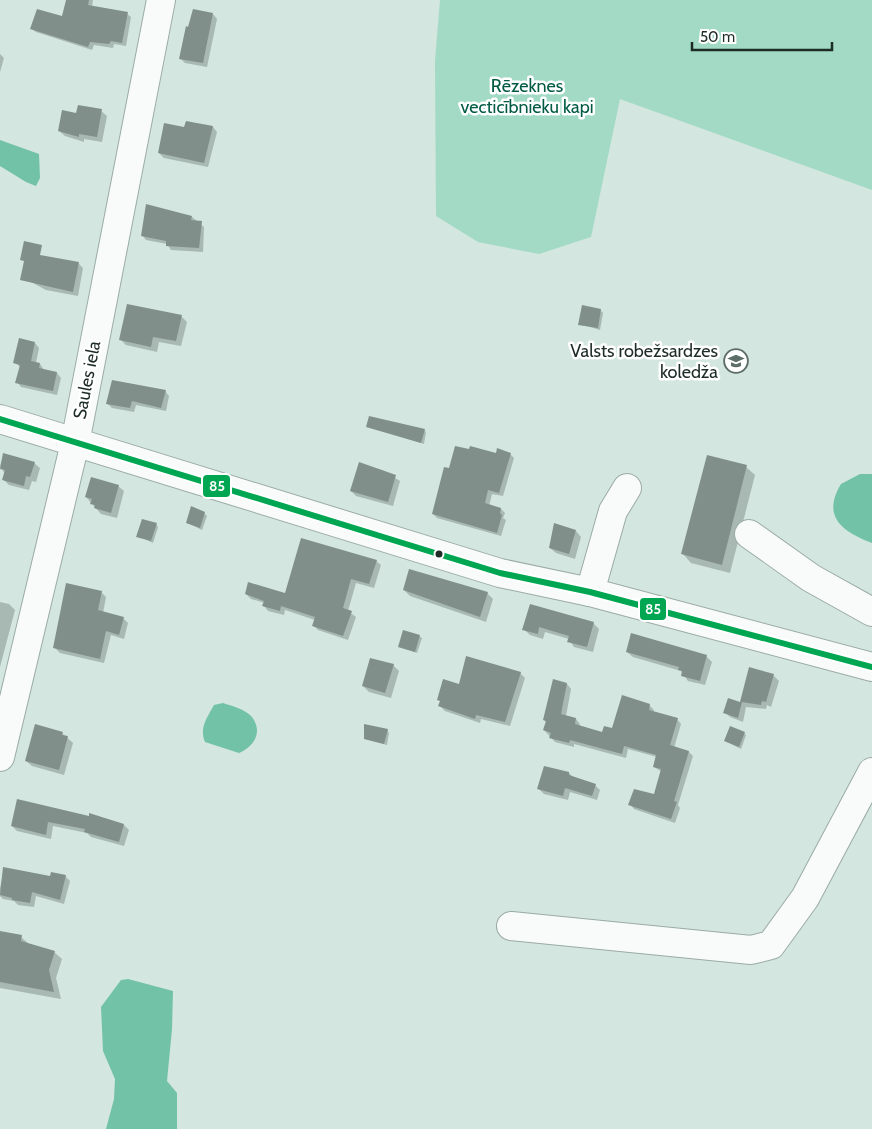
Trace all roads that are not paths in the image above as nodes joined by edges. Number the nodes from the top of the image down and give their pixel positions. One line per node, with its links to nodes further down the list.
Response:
1 (162, 0): 3 (street, Saules iela)
2 (0, 420): 3 (street)
3 (75, 443): 6 (street); 9 (street, Saules iela)
4 (627, 488): 6 (street)
5 (749, 534): 7 (street)
6 (590, 592): 8 (street)
7 (872, 612)
8 (872, 667)
9 (0, 757)
10 (872, 772): 11 (street)
11 (511, 926)

